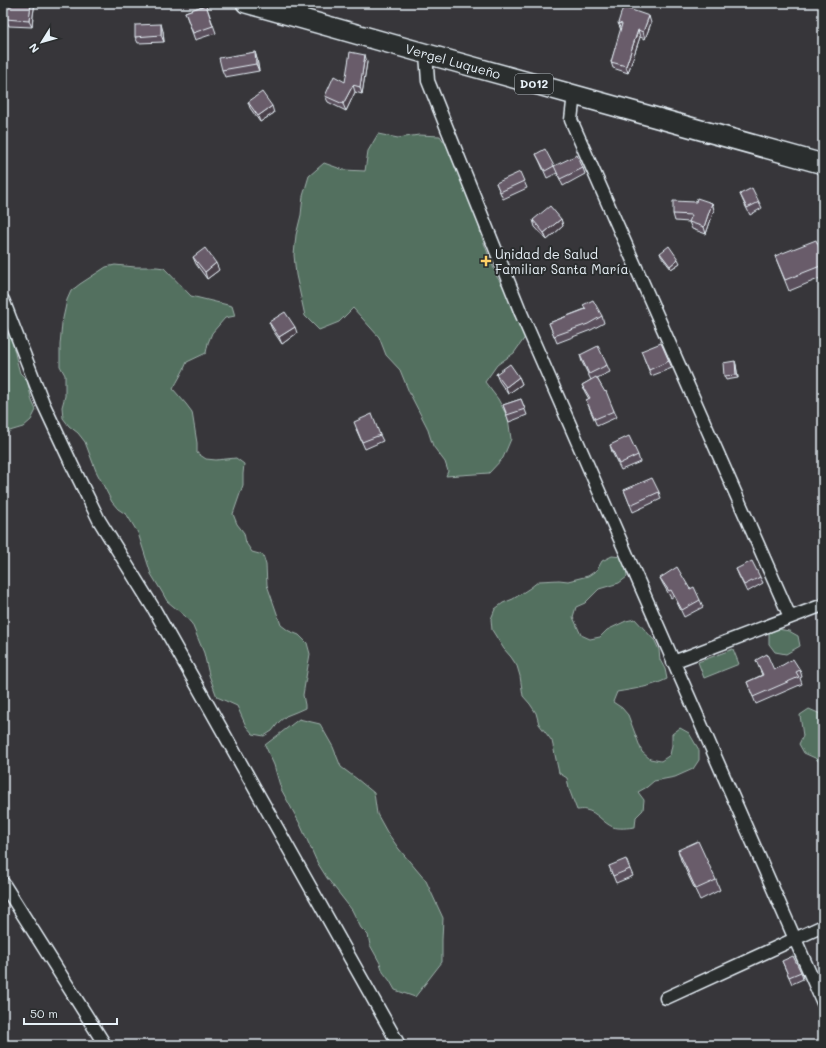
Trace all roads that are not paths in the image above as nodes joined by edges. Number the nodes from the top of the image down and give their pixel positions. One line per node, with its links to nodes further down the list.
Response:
1 (246, 3): 2 (main road, Vergel Luqueño / D012)
2 (426, 54): 3 (main road, Vergel Luqueño / D012); 8 (street)
3 (574, 94): 4 (main road, Vergel Luqueño / D012); 7 (street)
4 (823, 164)
5 (3, 300): 15 (street)
6 (823, 604): 7 (street)
7 (790, 617): 8 (street)
8 (674, 662): 11 (street)
9 (3, 884): 14 (street)
10 (823, 926): 11 (street)
11 (795, 939): 12 (street); 13 (street)
12 (666, 998)
13 (823, 1003)
14 (105, 1045)
15 (399, 1045)

